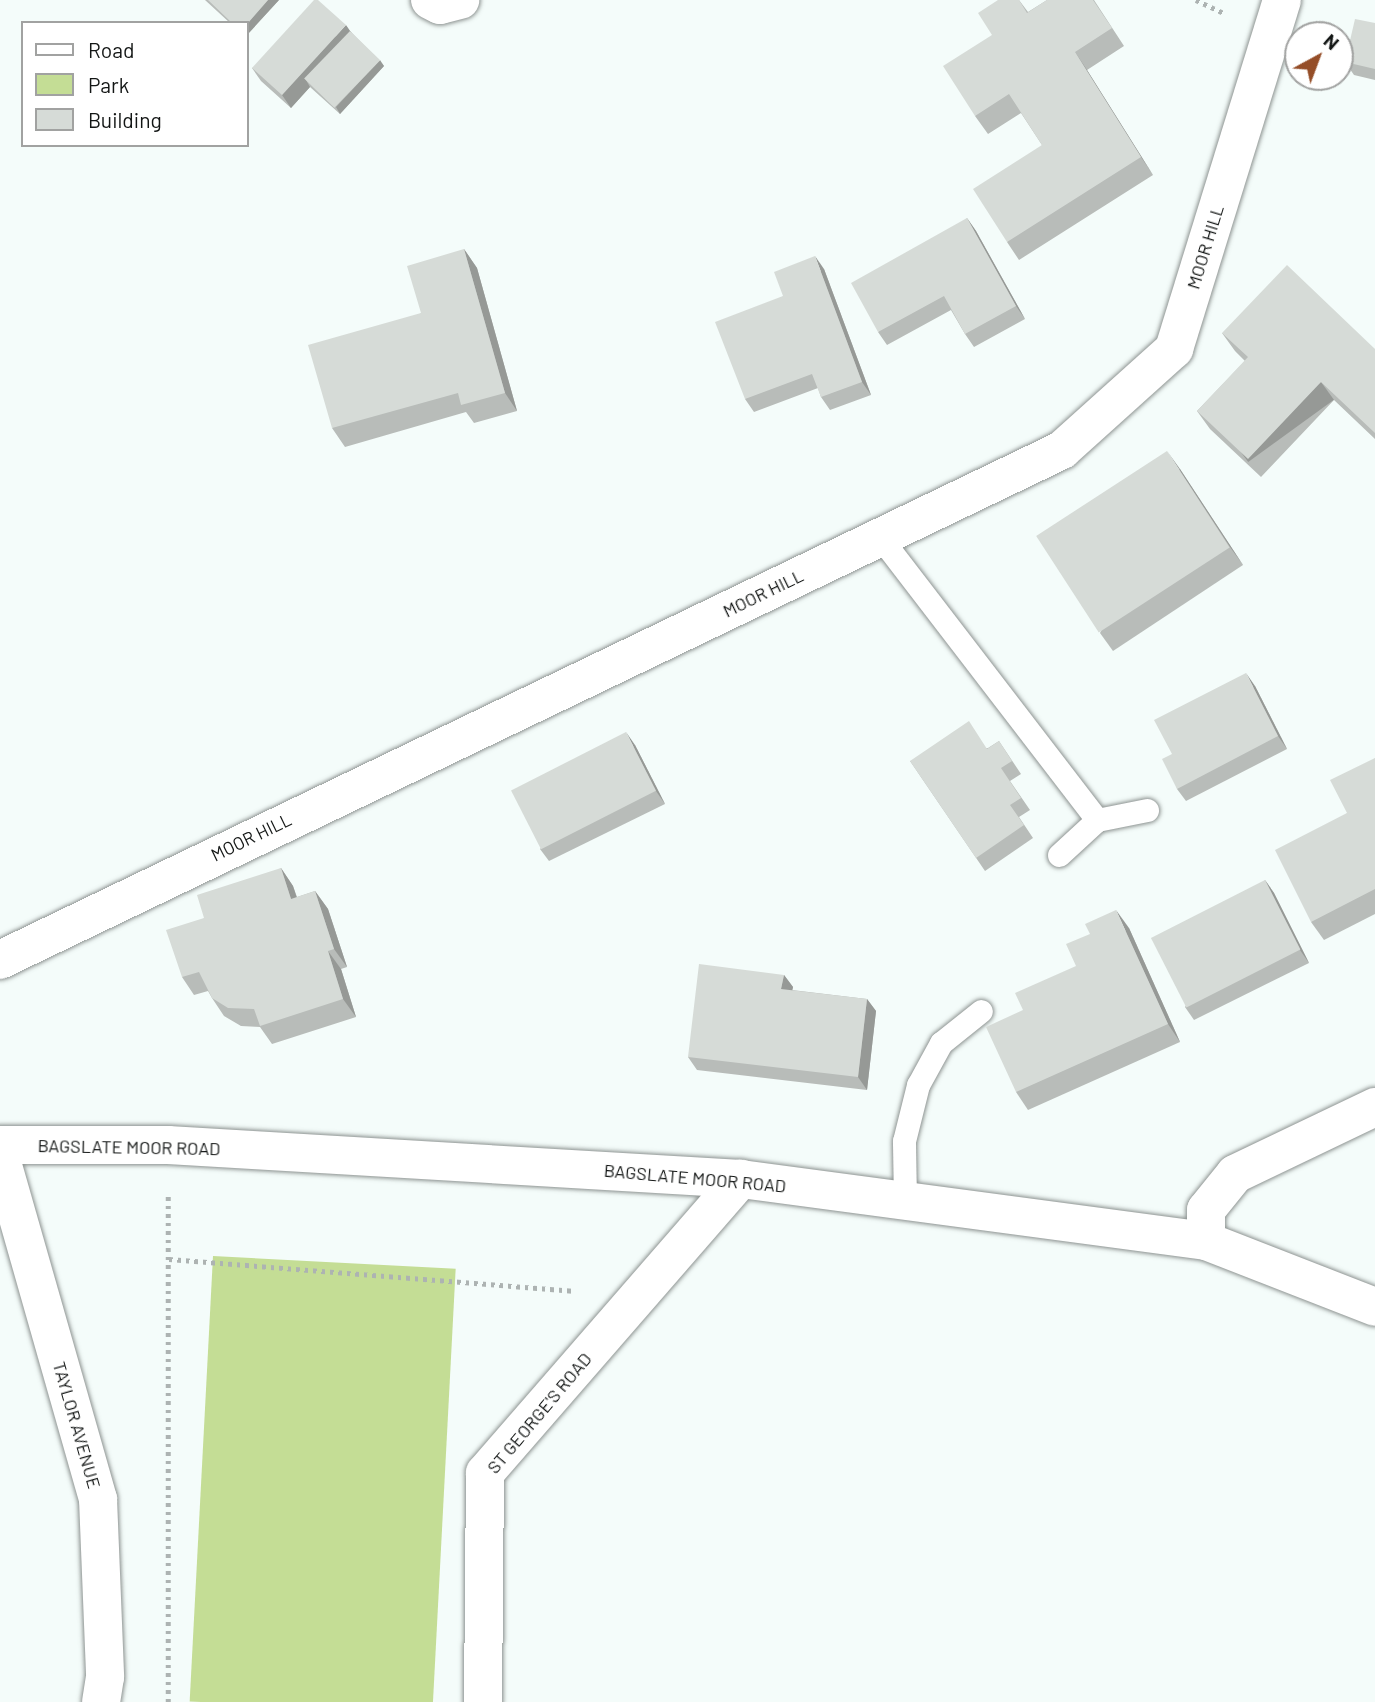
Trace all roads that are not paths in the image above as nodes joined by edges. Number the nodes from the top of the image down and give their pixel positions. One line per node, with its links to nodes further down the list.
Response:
1 (430, 0): 2 (street)
2 (460, 0)
3 (1282, 0): 4 (street, MOOR HILL)
4 (880, 537): 6 (lane); 8 (street, MOOR HILL)
5 (1147, 810): 6 (lane)
6 (1097, 820): 7 (lane)
7 (1059, 855)
8 (0, 960)
9 (981, 1011): 14 (lane)
10 (1375, 1107): 15 (street)
11 (0, 1145): 13 (street, BAGSLATE MOOR ROAD)
12 (0, 1155): 17 (street, TAYLOR AVENUE)
13 (741, 1179): 14 (street, BAGSLATE MOOR ROAD); 18 (street, ST GEORGE'S ROAD)
14 (905, 1201): 15 (street, BAGSLATE MOOR ROAD)
15 (1206, 1241): 16 (street, BAGSLATE MOOR ROAD)
16 (1375, 1307)
17 (100, 1702)
18 (483, 1702)

